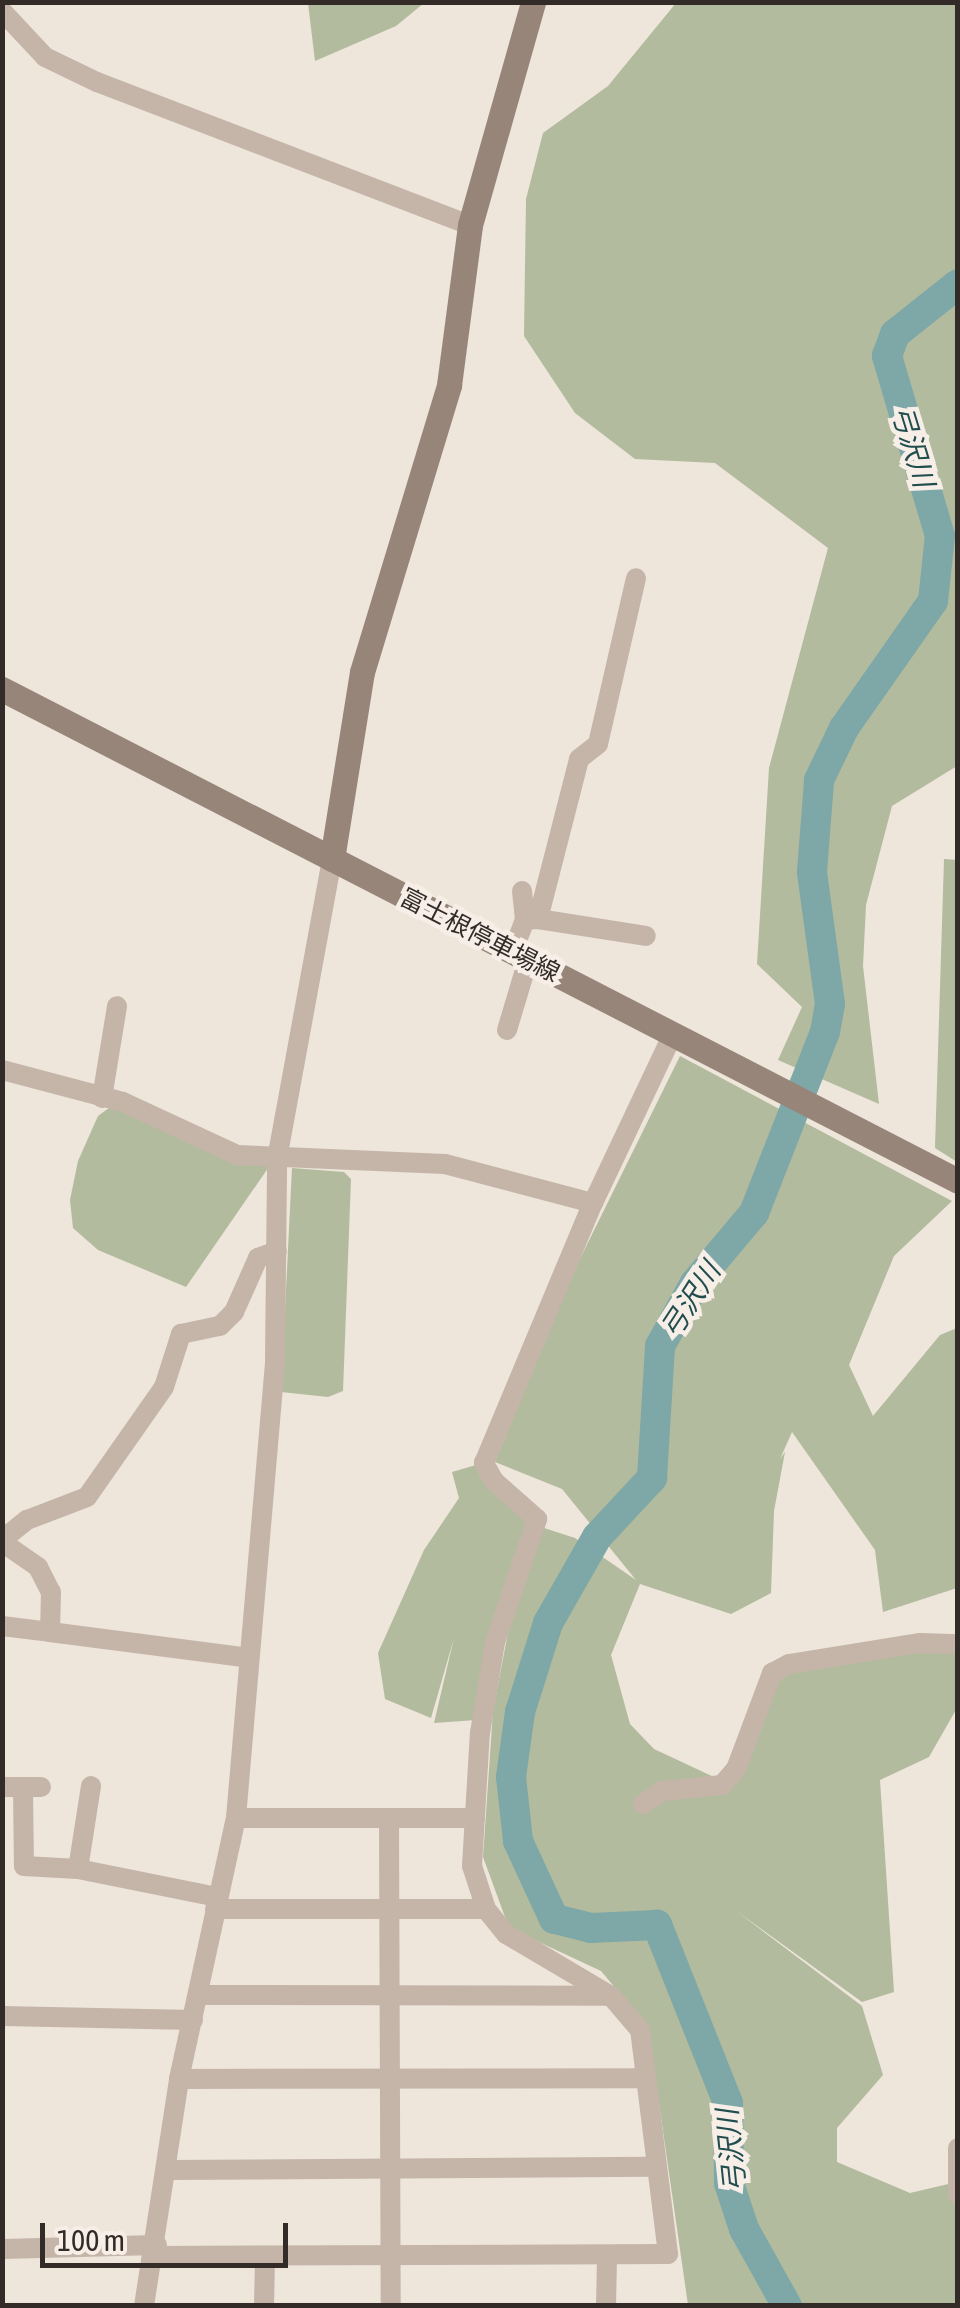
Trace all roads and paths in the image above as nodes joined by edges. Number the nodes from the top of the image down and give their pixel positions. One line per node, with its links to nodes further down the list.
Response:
1 (533, 2): 3 (main road)
2 (2, 11): 3 (street)
3 (470, 225): 6 (main road)
4 (636, 578): 8 (street)
5 (2, 689): 6 (main road, 富士根停車場線)
6 (332, 859): 10 (main road, 富士根停車場線); 16 (street)
7 (522, 891): 8 (street)
8 (532, 919): 9 (street); 10 (street)
9 (646, 936)
10 (520, 956): 12 (street); 13 (main road, 富士根停車場線)
11 (116, 1006): 15 (street)
12 (507, 1030)
13 (673, 1034): 17 (main road, 富士根停車場線); 18 (street)
14 (2, 1070): 15 (street)
15 (102, 1098): 16 (street)
16 (277, 1159): 18 (street); 19 (street)
17 (958, 1181)
18 (593, 1203): 29 (street)
19 (276, 1251): 20 (street); 24 (street)
20 (2, 1541): 22 (street)
21 (2, 1626): 22 (street)
22 (50, 1632): 24 (street)
23 (958, 1644): 27 (street)
24 (249, 1658): 28 (street)
25 (90, 1786): 31 (street)
26 (22, 1787): 31 (street)
27 (644, 1804)
28 (236, 1818): 30 (street); 32 (street)
29 (475, 1818): 30 (street); 33 (street)
30 (389, 1820): 34 (street)
31 (78, 1869): 32 (street)
32 (216, 1903): 34 (street); 35 (street)
33 (486, 1908): 34 (street); 36 (street)
34 (392, 1909): 37 (street)
35 (198, 1996): 37 (street); 39 (street)
36 (611, 1996): 37 (street); 40 (street)
37 (390, 1997): 42 (street)
38 (2, 2016): 39 (street)
39 (193, 2020): 41 (street)
40 (644, 2078): 42 (street); 44 (street)
41 (180, 2080): 42 (street); 45 (street)
42 (393, 2081): 46 (street)
43 (958, 2148): 47 (street)
44 (653, 2167): 46 (street); 52 (street)
45 (170, 2170): 46 (street); 49 (street)
46 (390, 2170): 50 (street)
47 (958, 2196)
48 (2, 2249): 49 (street)
49 (156, 2251): 51 (street); 53 (street)
50 (391, 2256): 51 (street); 52 (street); 55 (street)
51 (265, 2257): 54 (street)
52 (608, 2258): 56 (street)
53 (144, 2306)
54 (264, 2306)
55 (391, 2306)
56 (606, 2306)

